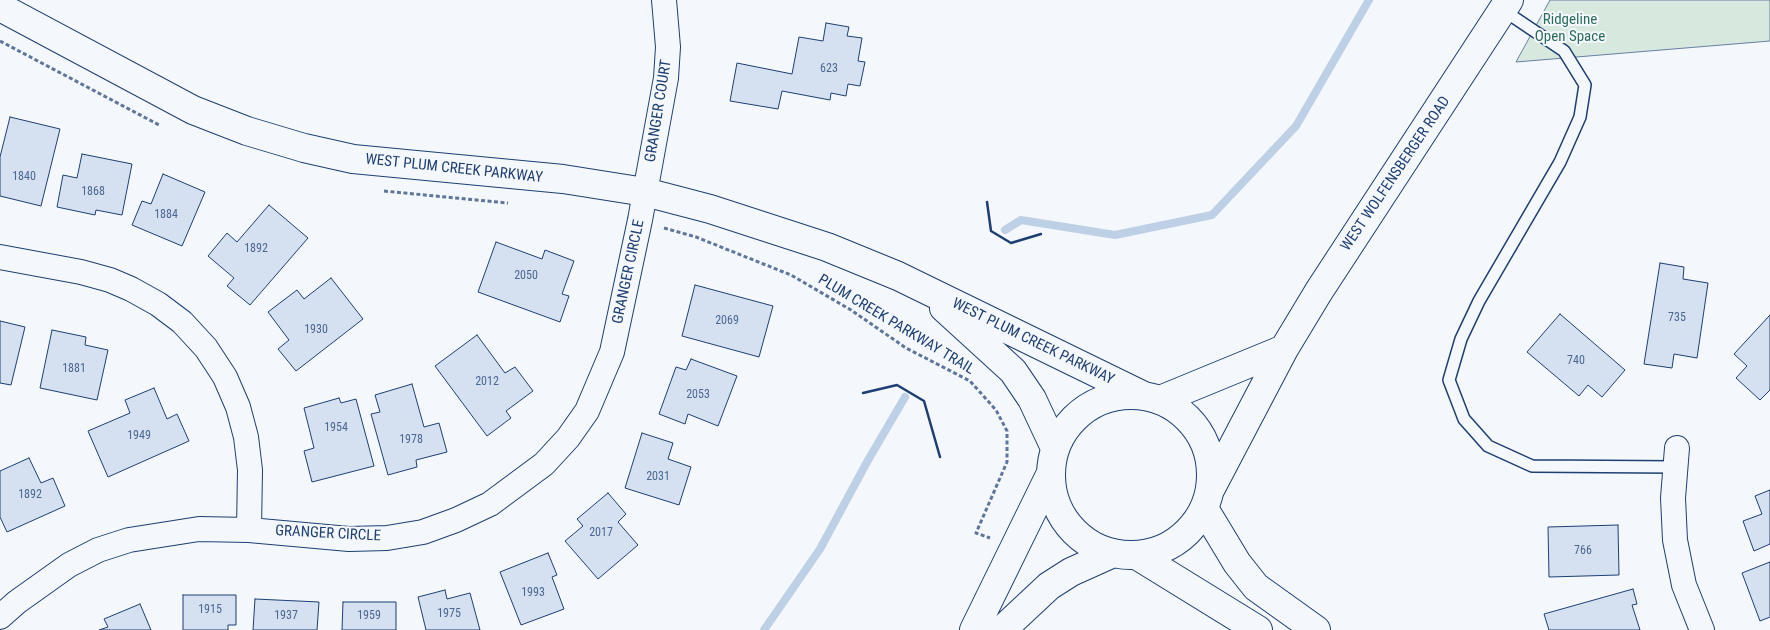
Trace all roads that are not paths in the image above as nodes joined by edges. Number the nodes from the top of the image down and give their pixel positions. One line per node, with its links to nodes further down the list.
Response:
1 (664, 0): 4 (street, GRANGER COURT)
2 (1506, 5): 7 (main road, WEST WOLFENSBERGER ROAD); 10 (lane)
3 (0, 7): 4 (main road, WEST PLUM CREEK PARKWAY)
4 (645, 192): 6 (main road, WEST PLUM CREEK PARKWAY); 13 (street, GRANGER CIRCLE)
5 (0, 257): 13 (street)
6 (923, 289): 8 (main road, WEST PLUM CREEK PARKWAY); 9 (main road, WEST PLUM CREEK PARKWAY)
7 (1284, 349): 8 (main road); 12 (main road, WEST WOLFENSBERGER ROAD)
8 (1152, 398): 9 (main road); 12 (main road)
9 (1055, 448): 11 (main road)
10 (1676, 458): 20 (street)
11 (1050, 475): 14 (main road); 16 (main road)
12 (1208, 499): 14 (main road); 19 (main road)
13 (249, 530): 15 (street, GRANGER CIRCLE)
14 (1124, 555): 17 (main road); 18 (main road)
15 (0, 617)
16 (974, 630)
17 (1002, 630)
18 (1258, 630)
19 (1316, 630)
20 (1702, 630)

